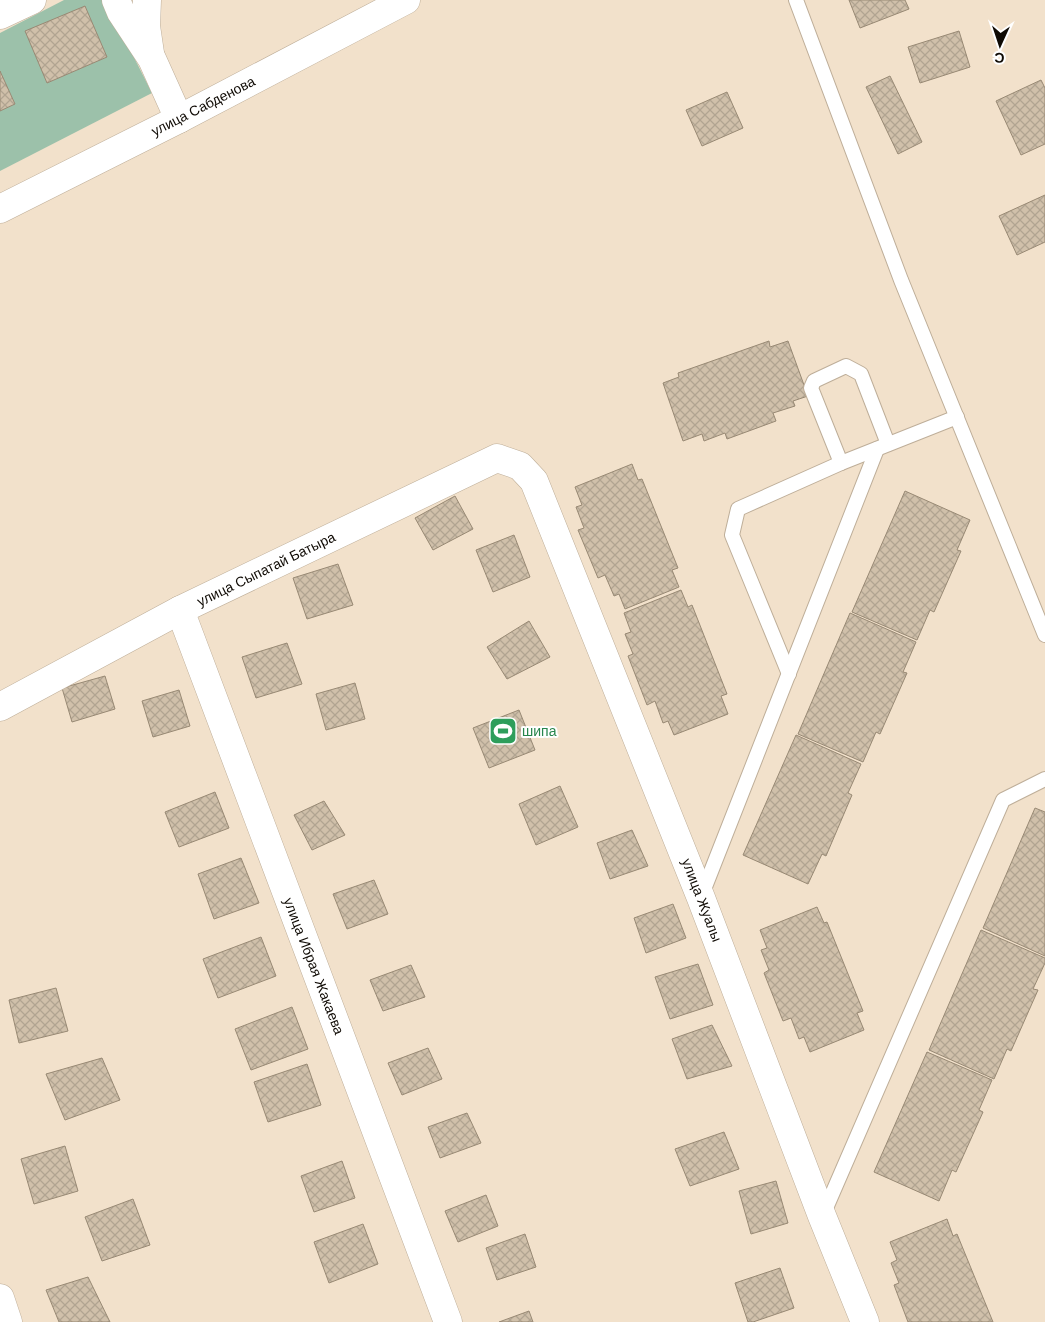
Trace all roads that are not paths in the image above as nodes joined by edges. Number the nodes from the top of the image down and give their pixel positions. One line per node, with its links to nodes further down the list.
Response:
1 (32, 0): 6 (street)
2 (116, 0): 7 (street)
3 (147, 0): 7 (street)
4 (406, 0): 8 (street, улица Сабденова)
5 (796, 0): 10 (lane)
6 (0, 15)
7 (152, 59): 8 (street)
8 (179, 119): 9 (street, улица Сабденова)
9 (0, 209)
10 (957, 417): 11 (lane); 15 (lane)
11 (882, 446): 12 (lane); 12 (lane); 16 (lane)
12 (841, 463): 16 (lane)
13 (534, 481): 14 (street, улица Сыпатай Батыра); 19 (street, улица Жуалы)
14 (180, 610): 17 (street, улица Сыпатай Батыра); 23 (street, улица Ибрая Жакаева)
15 (1045, 635)
16 (789, 674): 19 (lane)
17 (0, 707)
18 (1045, 779): 20 (lane)
19 (701, 898): 20 (street, улица Жуалы)
20 (822, 1216): 24 (street, улица Жуалы)
21 (0, 1298): 22 (street)
22 (8, 1322)
23 (448, 1322)
24 (865, 1322)

